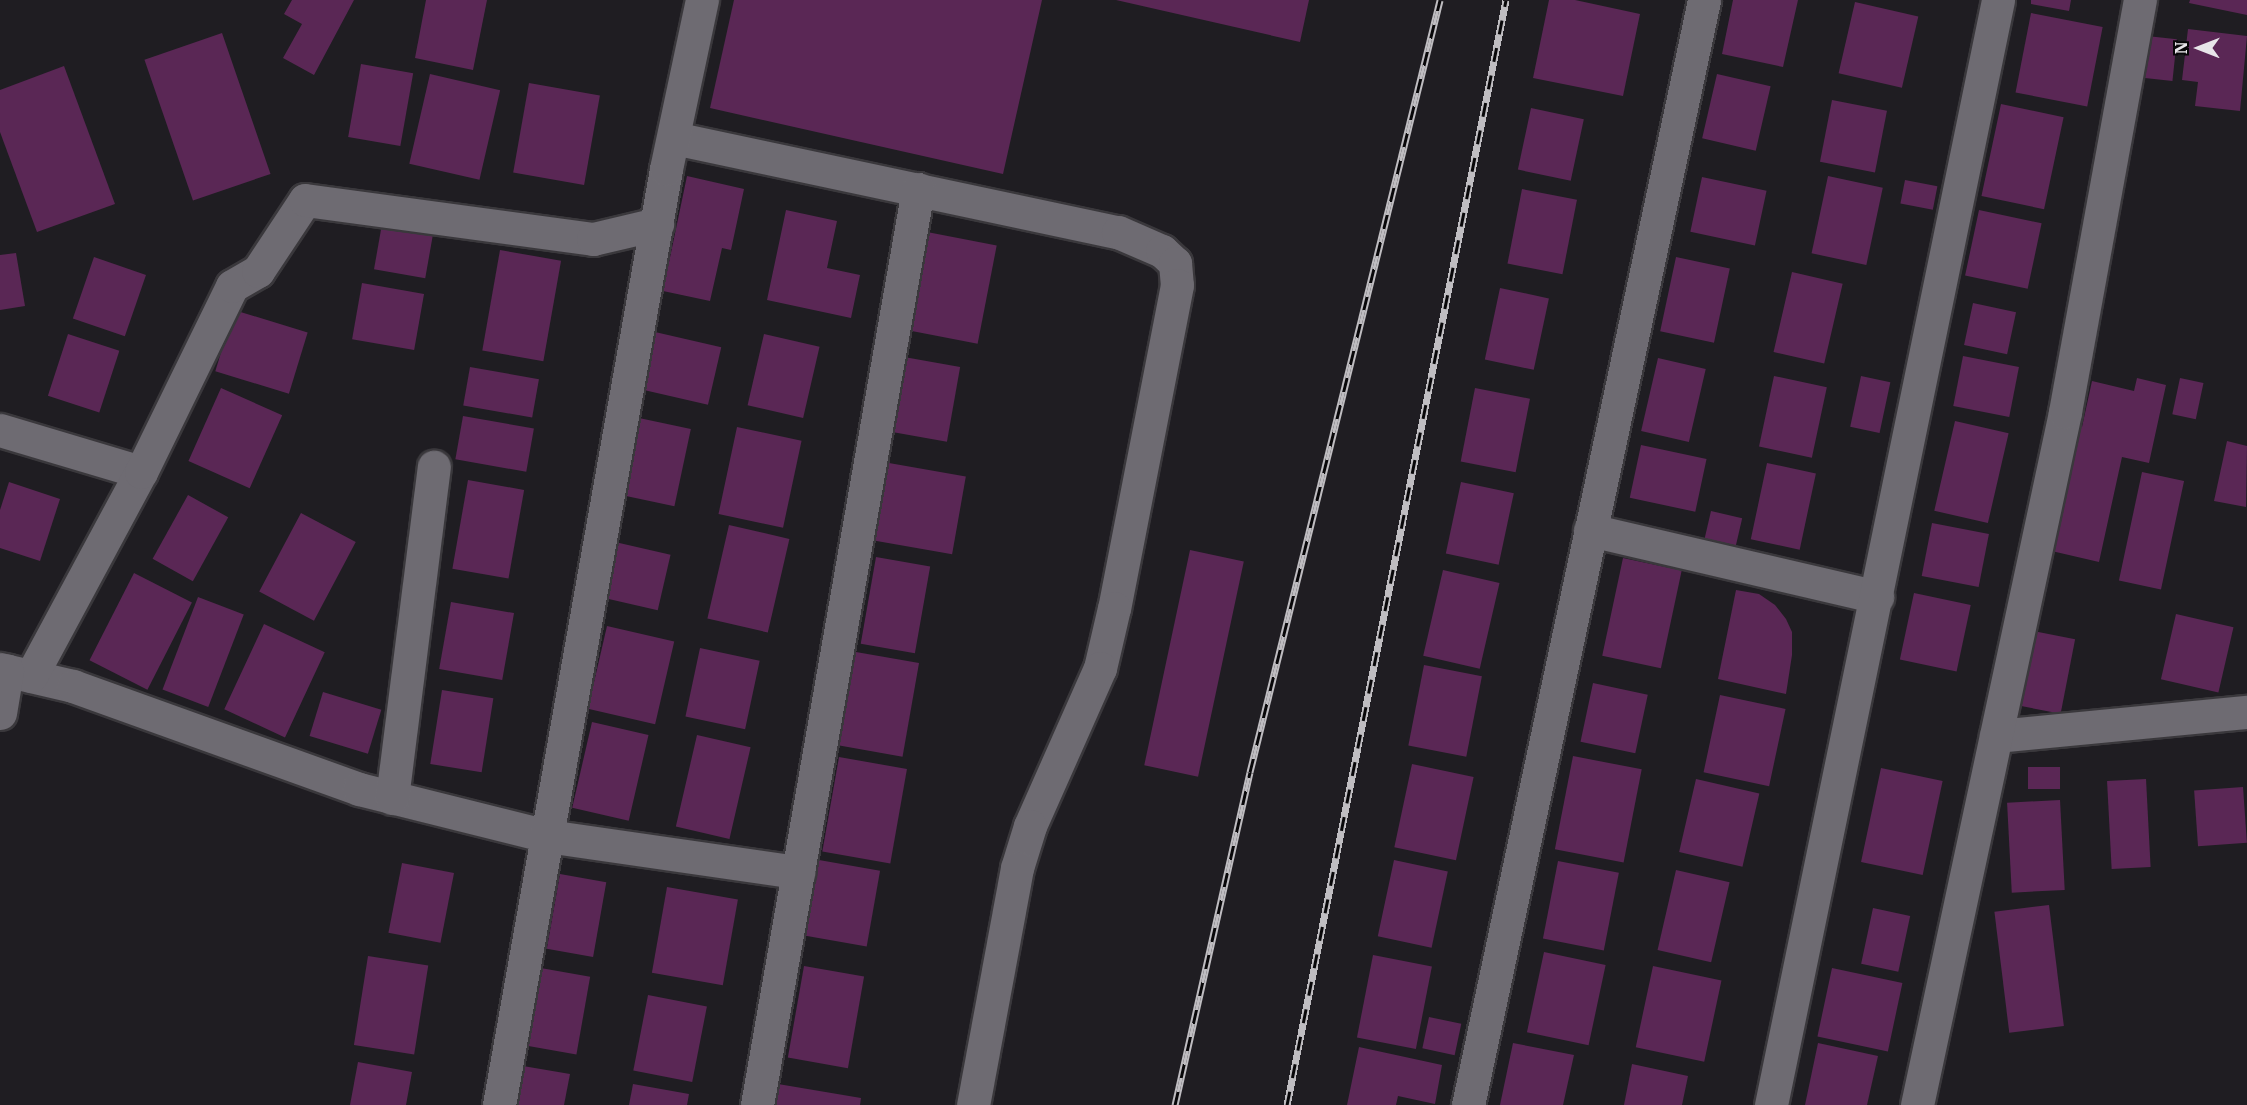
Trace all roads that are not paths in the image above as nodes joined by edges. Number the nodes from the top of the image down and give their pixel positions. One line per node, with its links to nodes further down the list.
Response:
1 (702, 0): 5 (street)
2 (1704, 0): 11 (street)
3 (1998, 0): 12 (street)
4 (2140, 0): 16 (street)
5 (674, 138): 6 (street); 7 (street)
6 (918, 189): 19 (street); 22 (street)
7 (657, 224): 10 (street); 18 (street)
8 (0, 430): 10 (street)
9 (434, 467): 17 (street)
10 (141, 472): 13 (street)
11 (1590, 530): 12 (street); 23 (street)
12 (1877, 597): 24 (street)
13 (13, 672): 15 (street); 17 (street)
14 (2247, 712): 16 (street)
15 (0, 713)
16 (1996, 736): 25 (street)
17 (392, 798): 18 (street)
18 (546, 836): 19 (street); 20 (street)
19 (798, 872): 21 (street)
20 (498, 1105)
21 (757, 1105)
22 (973, 1105)
23 (1468, 1105)
24 (1771, 1105)
25 (1917, 1105)

